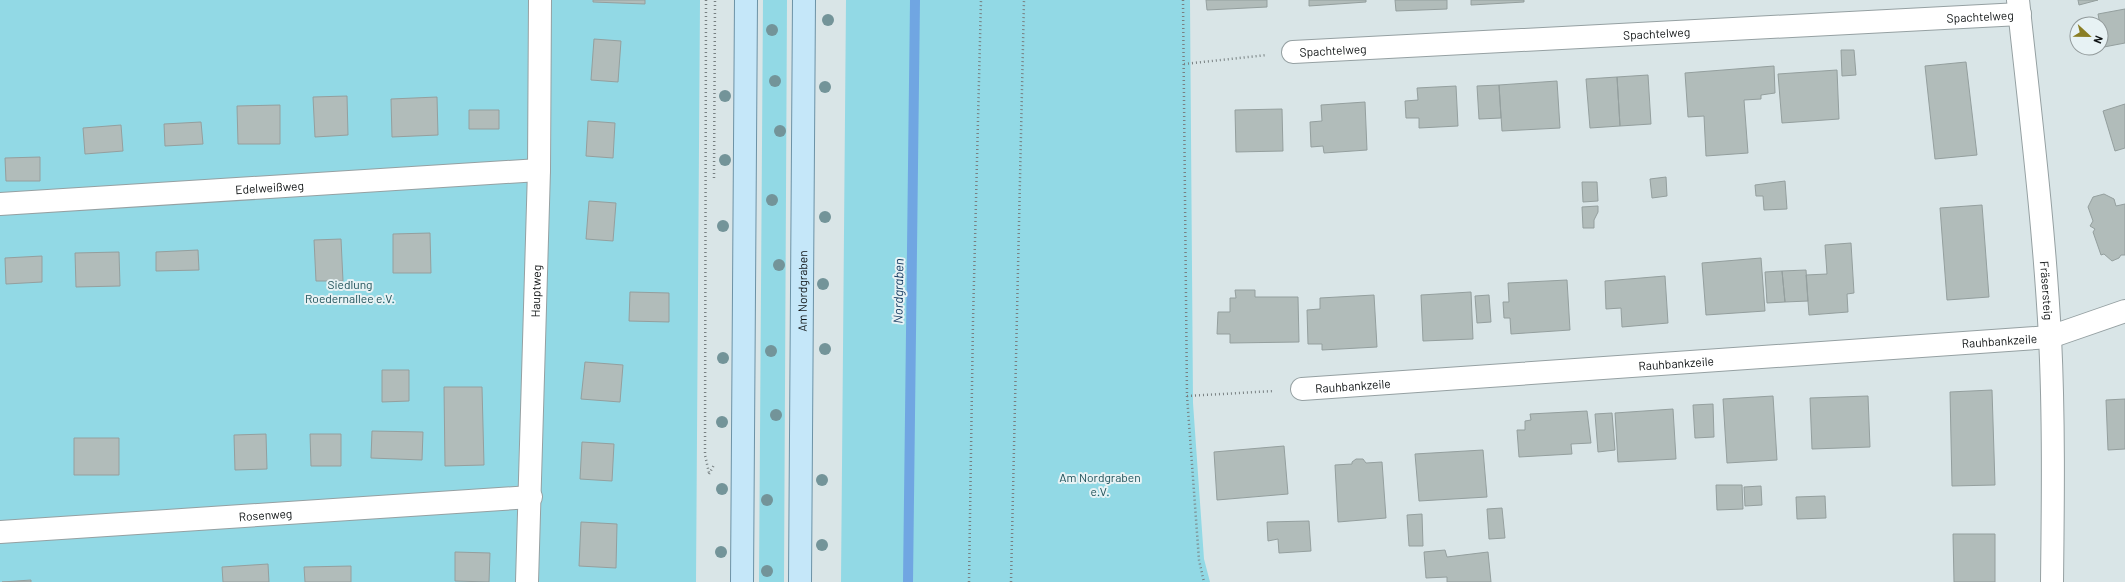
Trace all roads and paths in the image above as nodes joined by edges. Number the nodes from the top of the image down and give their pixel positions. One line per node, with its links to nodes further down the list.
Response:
1 (540, 0): 11 (street, Hauptweg)
2 (706, 0): 17 (path)
3 (746, 0): 21 (main road)
4 (804, 0): 22 (main road, Am Nordgraben)
5 (981, 0): 23 (path)
6 (1024, 0): 24 (path)
7 (1183, 0): 10 (path)
8 (2019, 7): 9 (street, Spachtelweg); 14 (street, Fräsersteig)
9 (1293, 52): 10 (path)
10 (1184, 64): 16 (path)
11 (539, 170): 12 (street, Edelweißweg); 18 (street, Hauptweg)
12 (0, 204)
13 (2125, 311): 14 (street, Rauhbankzeile)
14 (2050, 337): 15 (street, Rauhbankzeile); 26 (street, Fräsersteig)
15 (1302, 389): 16 (path)
16 (1187, 396): 25 (path)
17 (709, 474)
18 (531, 497): 19 (street, Rosenweg); 20 (street, Hauptweg)
19 (0, 532)
20 (527, 582)
21 (742, 582)
22 (800, 582)
23 (970, 582)
24 (1011, 582)
25 (1204, 582)
26 (2052, 582)

